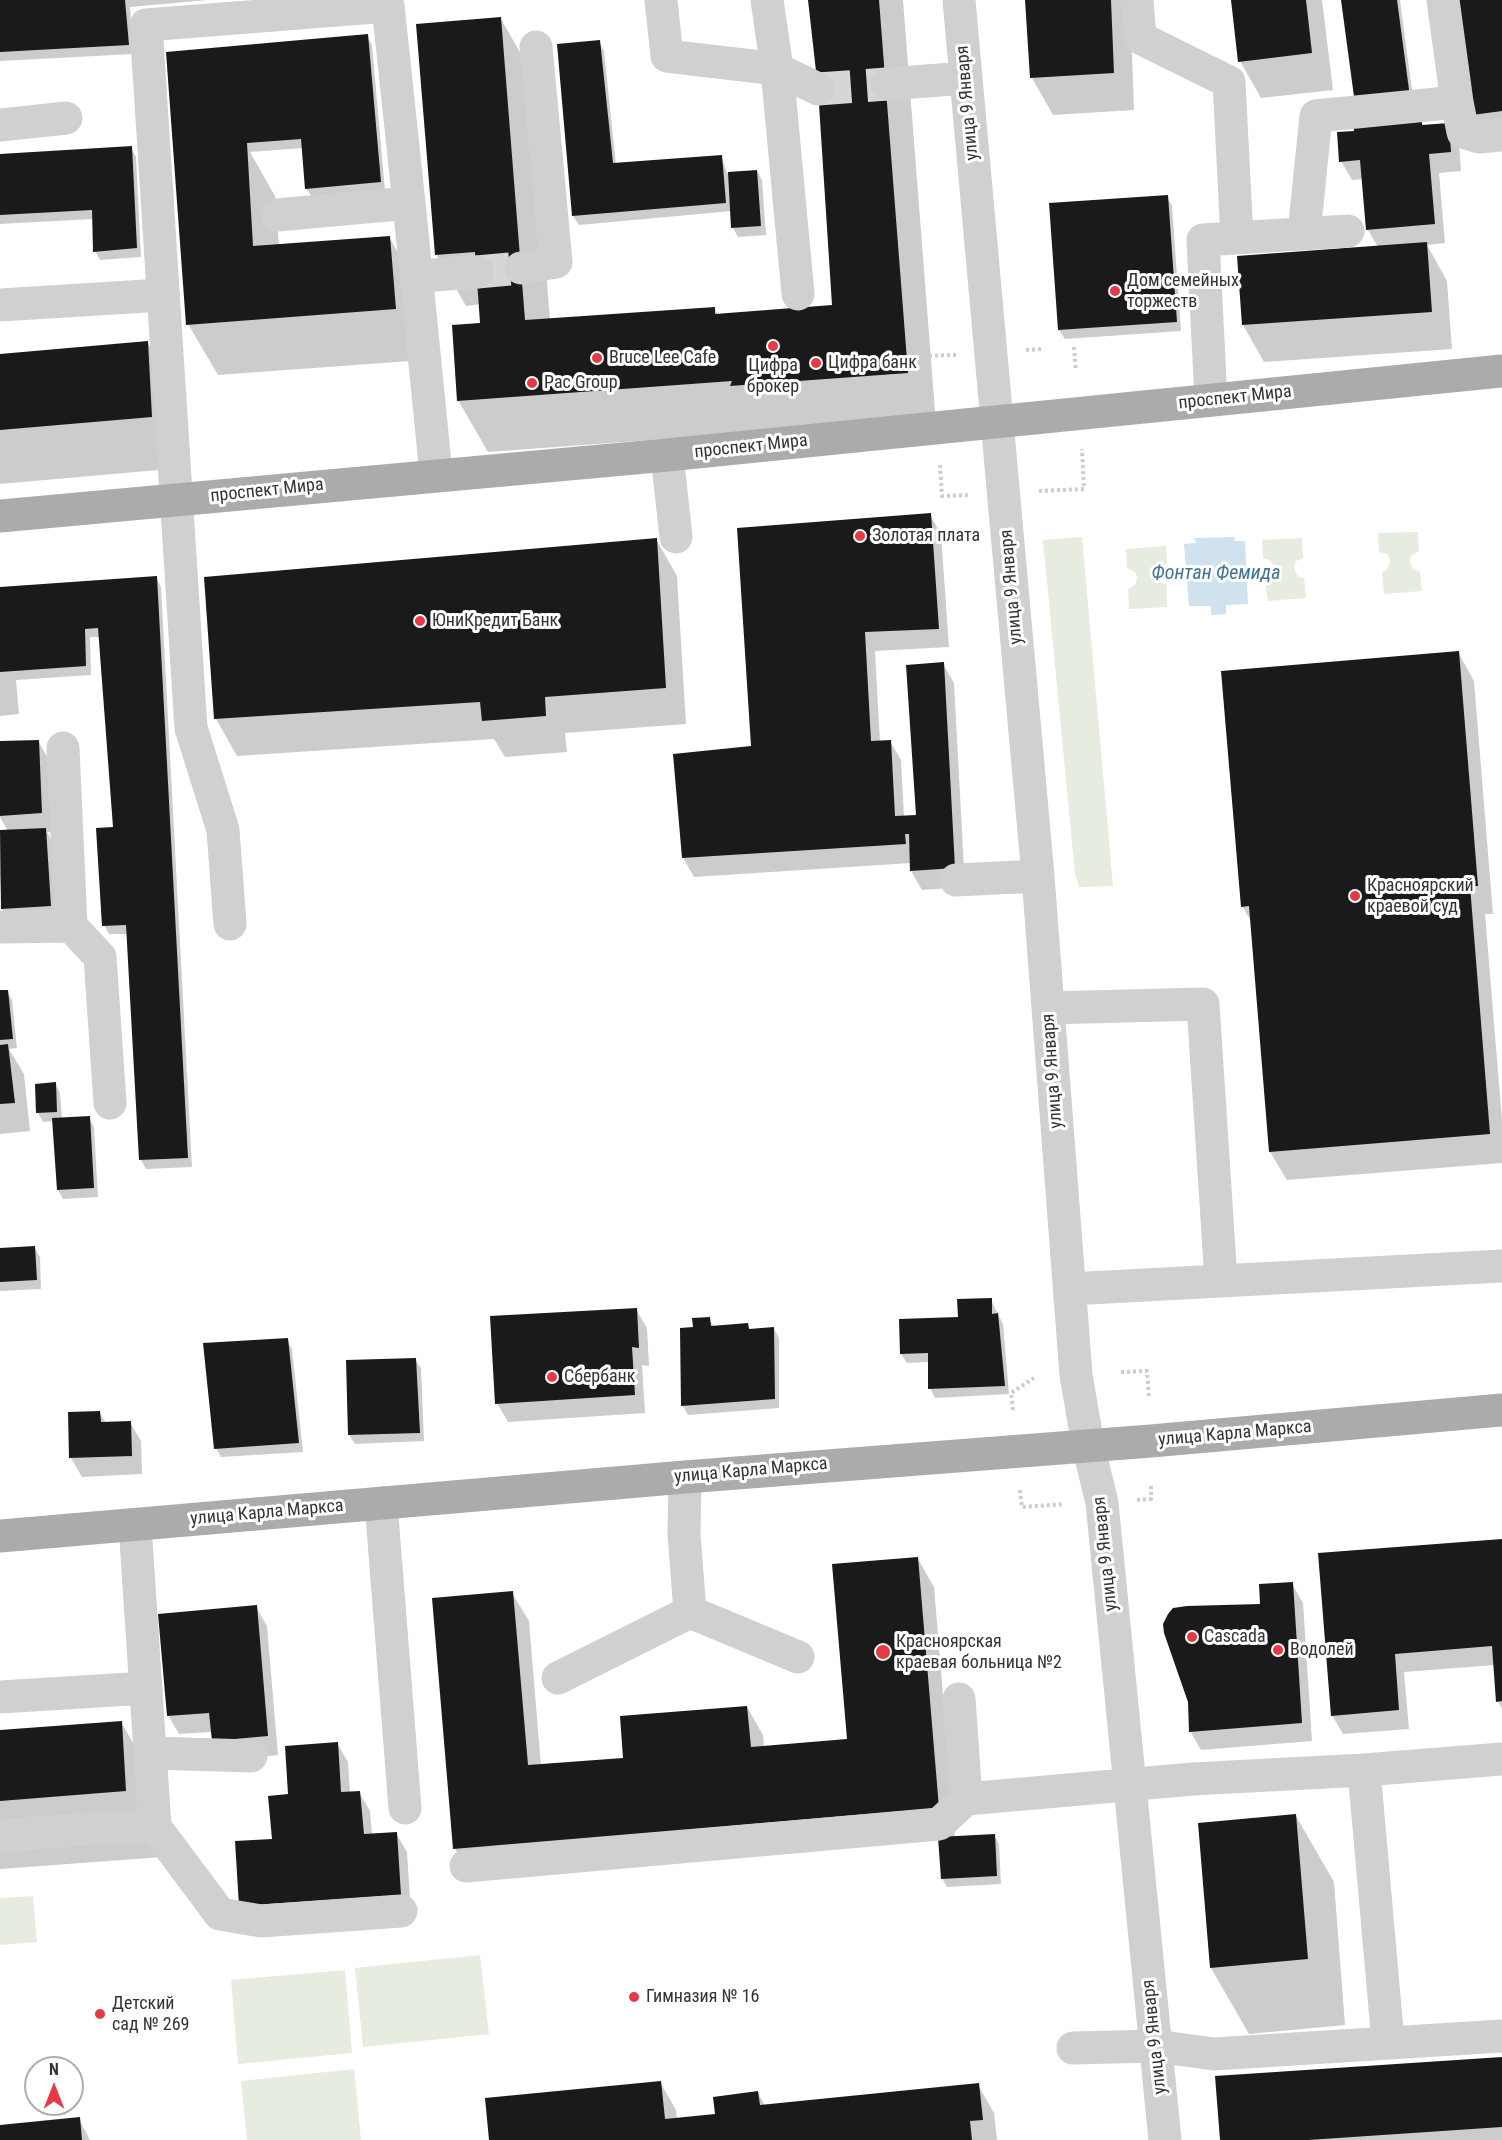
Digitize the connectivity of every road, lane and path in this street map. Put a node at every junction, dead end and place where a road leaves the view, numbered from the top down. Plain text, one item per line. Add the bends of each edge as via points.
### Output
1 (662, 0) edge
2 (767, 0) edge
3 (959, 0) edge
4 (1137, 0) edge
5 (1443, 0) edge
6 (536, 47) dead end
7 (777, 69) junction
8 (966, 78) junction
9 (887, 84) tunnel mouth
10 (818, 88) tunnel mouth
11 (1457, 102) junction
12 (66, 118) dead end
13 (0, 125) edge
14 (1502, 135) edge
15 (409, 203) junction
16 (278, 216) dead end
17 (1348, 231) dead end
18 (1304, 234) junction
19 (1237, 238) junction
20 (521, 268) tunnel mouth
21 (477, 272) tunnel mouth
22 (418, 276) junction
23 (798, 294) dead end
24 (162, 295) junction
25 (0, 305) edge
26 (1074, 348) dead end
27 (1044, 349) dead end
28 (1025, 350) dead end
29 (966, 354) dead end
30 (1076, 371) dead end
31 (1502, 372) edge
32 (922, 384) dead end
33 (1211, 400) junction
34 (997, 420) junction
35 (1082, 445) dead end
36 (668, 455) junction
37 (940, 461) dead end
38 (436, 474) junction
39 (1037, 491) dead end
40 (975, 495) dead end
41 (175, 500) junction
42 (0, 516) edge
43 (676, 537) dead end
44 (63, 748) dead end
45 (1038, 876) junction
46 (956, 880) dead end
47 (230, 924) dead end
48 (71, 926) junction
49 (0, 927) edge
50 (1048, 1008) junction
51 (110, 1103) dead end
52 (1502, 1266) edge
53 (1221, 1280) junction
54 (1070, 1289) junction
55 (1121, 1372) dead end
56 (1034, 1378) dead end
57 (1149, 1397) dead end
58 (1013, 1410) dead end
59 (1502, 1410) edge
60 (1088, 1445) junction
61 (685, 1476) junction
62 (1151, 1484) dead end
63 (1020, 1490) dead end
64 (1136, 1500) dead end
65 (381, 1503) junction
66 (1070, 1503) dead end
67 (135, 1525) junction
68 (0, 1536) edge
69 (690, 1612) junction
70 (798, 1657) dead end
71 (558, 1678) dead end
72 (146, 1688) junction
73 (0, 1697) edge
74 (959, 1699) dead end
75 (152, 1753) junction
76 (251, 1756) dead end
77 (1502, 1759) edge
78 (1364, 1770) junction
79 (1129, 1784) junction
80 (966, 1799) junction
81 (405, 1808) dead end
82 (155, 1827) junction
83 (0, 1836) edge
84 (466, 1866) dead end
85 (401, 1911) dead end
86 (1502, 2036) edge
87 (1389, 2042) junction
88 (1156, 2046) junction
89 (1073, 2048) dead end
90 (1165, 2140) edge

1 - 7 street via 667,56
2 - 7 street
3 - 8 street, улица 9 Января
4 - 19 street via 1140,38 1229,82
5 - 11 street
6 - 20 street via 556,262
7 - 10 street
7 - 23 street
8 - 9 street
8 - 34 street, улица 9 Января
11 - 14 street via 1463,132 1479,137
11 - 18 street via 1316,117
12 - 13 street
15 - 16 street
15 - 22 street
15 - 24 street via 388,6 146,25
17 - 18 street
18 - 19 street
19 - 33 street via 1203,240
21 - 22 street
22 - 38 street
24 - 25 street
24 - 41 street
26 - 30 path
27 - 28 path
29 - 32 path via 921,356
31 - 33 main road, проспект Мира
33 - 34 main road, проспект Мира
34 - 36 main road, проспект Мира
34 - 45 street, улица 9 Января
35 - 39 path via 1084,489
36 - 38 main road, проспект Мира
36 - 43 street
37 - 40 path via 942,496
38 - 41 main road, проспект Мира
41 - 42 main road, проспект Мира
41 - 47 street via 191,728 223,830
44 - 48 street
45 - 46 street
45 - 50 street, улица 9 Января
48 - 49 street
48 - 51 street via 100,957
50 - 53 street via 1203,1004
50 - 54 street, улица 9 Января
52 - 53 street
53 - 54 street
54 - 60 street, улица 9 Января via 1076,1375
55 - 57 path via 1147,1371
56 - 58 path via 1011,1393
59 - 60 main road, улица Карла Маркса
60 - 61 main road, улица Карла Маркса
60 - 79 street, улица 9 Января via 1102,1503
61 - 65 main road, улица Карла Маркса
61 - 69 street via 684,1534
62 - 64 path via 1151,1499
63 - 66 path via 1022,1507
65 - 67 main road, улица Карла Маркса
65 - 81 street
67 - 68 main road, улица Карла Маркса
67 - 72 street
69 - 70 street
69 - 71 street
72 - 73 street
72 - 75 street
74 - 80 street
75 - 76 street
75 - 82 street
77 - 78 street
78 - 79 street
78 - 87 street
79 - 80 street
79 - 88 street, улица 9 Января
80 - 84 street via 939,1824
82 - 83 street
82 - 85 street via 220,1914 261,1921
86 - 87 street
87 - 88 street via 1214,2054
88 - 89 street
88 - 90 street, улица 9 Января

